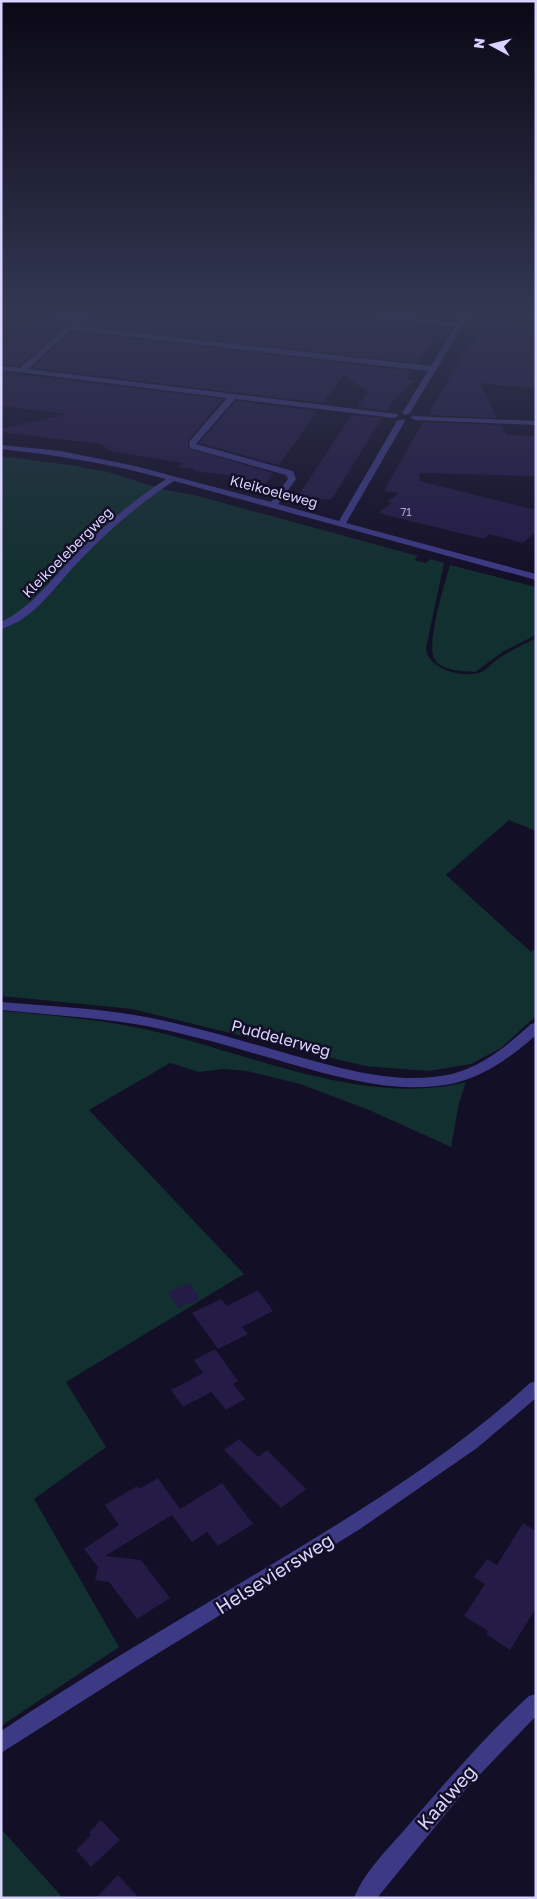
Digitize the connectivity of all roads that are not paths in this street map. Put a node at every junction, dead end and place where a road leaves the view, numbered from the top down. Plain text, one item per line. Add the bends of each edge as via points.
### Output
1 (228, 402) edge
2 (269, 402) edge
3 (413, 402) edge
4 (406, 413) junction
5 (398, 418) junction
6 (415, 418) junction
7 (536, 423) edge
8 (1, 447) edge
9 (174, 478) junction
10 (272, 505) junction
11 (341, 524) junction
12 (534, 574) edge
13 (1, 626) edge
14 (1, 1006) edge
15 (536, 1027) edge
16 (536, 1388) edge
17 (536, 1703) edge
18 (1, 1743) edge
19 (364, 1898) edge

1 - 10 street via 192,444 290,473 292,479
2 - 5 street
3 - 4 street
4 - 5 street
4 - 6 street
5 - 6 street via 410,421
5 - 11 street
6 - 7 street
8 - 9 street, Kleikoeleweg via 69,455
9 - 10 street, Kleikoeleweg
9 - 13 street, Kleikoelebergweg via 159,486 107,529 31,608
10 - 11 street, Kleikoeleweg
11 - 12 street, Kleikoeleweg
14 - 15 street, Puddelerweg via 172,1026 351,1075 392,1083 423,1084 471,1072 503,1056
16 - 18 street, Helseviersweg via 475,1441 427,1475
17 - 19 street, Kaalweg via 447,1794

